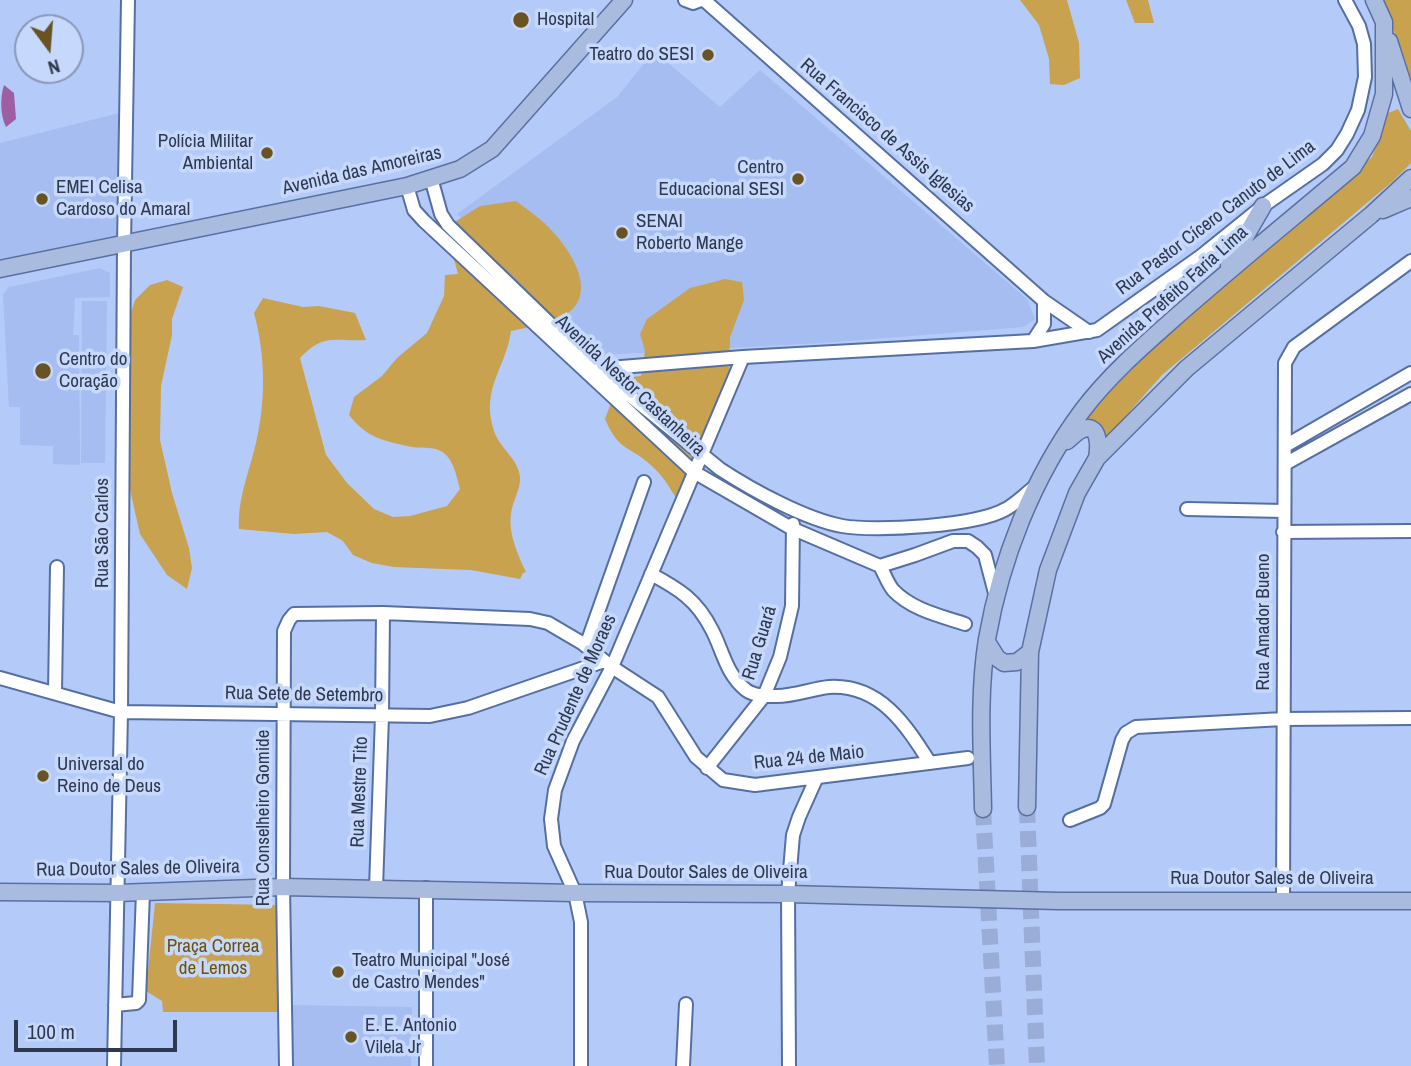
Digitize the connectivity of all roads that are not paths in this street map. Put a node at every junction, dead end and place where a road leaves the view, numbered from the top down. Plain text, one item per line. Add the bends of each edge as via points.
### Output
1 (128, 0) edge
2 (624, 0) edge
3 (685, 0) edge
4 (702, 0) edge
5 (1345, 0) edge
6 (1374, 0) edge
7 (1384, 22) junction
8 (1406, 84) edge
9 (1411, 109) edge
10 (1411, 177) edge
11 (431, 178) junction
12 (407, 186) junction
13 (1411, 198) edge
14 (1263, 206) junction
15 (1371, 215) junction
16 (124, 245) junction
17 (1411, 261) edge
18 (0, 269) edge
19 (1223, 276) junction
20 (1044, 301) junction
21 (1064, 315) junction
22 (1089, 332) junction
23 (1055, 339) junction
24 (1033, 341) junction
25 (743, 357) junction
26 (597, 369) junction
27 (1411, 373) edge
28 (1411, 394) edge
29 (1296, 438) junction
30 (1285, 446) junction
31 (1058, 449) junction
32 (1305, 452) junction
33 (703, 454) junction
34 (1097, 458) junction
35 (1285, 464) junction
36 (694, 472) junction
37 (644, 482) dead end
38 (1036, 485) junction
39 (1187, 509) dead end
40 (797, 510) junction
41 (1284, 511) junction
42 (791, 528) junction
43 (1411, 531) edge
44 (1283, 532) junction
45 (880, 566) junction
46 (57, 567) dead end
47 (651, 574) junction
48 (996, 597) junction
49 (383, 613) junction
50 (294, 614) joint
51 (965, 624) dead end
52 (987, 642) junction
53 (586, 646) junction
54 (1030, 652) junction
55 (608, 664) junction
56 (0, 678) edge
57 (55, 692) junction
58 (764, 696) junction
59 (121, 712) junction
60 (282, 714) junction
61 (382, 716) junction
62 (1411, 718) edge
63 (1283, 719) junction
64 (968, 758) dead end
65 (930, 763) junction
66 (707, 768) junction
67 (816, 779) junction
68 (1027, 807) tunnel mouth
69 (983, 808) tunnel mouth
70 (1070, 820) dead end
71 (283, 887) junction
72 (376, 888) junction
73 (426, 888) junction
74 (0, 892) edge
75 (143, 892) junction
76 (117, 893) junction
77 (575, 893) junction
78 (788, 894) junction
79 (1283, 900) junction
80 (1411, 901) edge
81 (685, 1004) dead end
82 (115, 1005) junction
83 (114, 1066) edge
84 (286, 1066) edge
85 (426, 1066) edge
86 (581, 1066) edge
87 (683, 1066) edge
88 (789, 1066) edge

1 - 16 street, Rua São Carlos
2 - 11 main road, Avenida das Amoreiras via 492,149 460,169
3 - 4 street
4 - 20 street, Rua Francisco de Assis Iglesias
5 - 14 street, Rua Pastor Cícero Canuto de Lima via 1364,44 1365,76 1358,110 1337,150
6 - 7 main road, Avenida Prefeito Faria Lima
7 - 8 main road
7 - 19 main road, Avenida Prefeito Faria Lima via 1384,94 1364,152 1353,167
8 - 9 main road
10 - 15 main road
11 - 12 main road, Avenida das Amoreiras
11 - 26 street, Avenida Nestor Castanheira via 443,220
12 - 16 main road, Avenida das Amoreiras
12 - 36 street, Avenida Nestor Castanheira via 412,207 424,221
13 - 15 main road
14 - 19 main road
14 - 22 street, Rua Pastor Cícero Canuto de Lima via 1110,323
15 - 34 main road via 1187,368
16 - 18 main road, Avenida das Amoreiras
16 - 59 street, Rua São Carlos
17 - 30 street, Rua Amador Bueno via 1294,347 1285,363
19 - 31 main road, Avenida Prefeito Faria Lima via 1114,375 1082,411
20 - 21 street
20 - 24 street via 1044,324
21 - 22 street
21 - 23 street
22 - 23 street, Rua Pastor Cícero Canuto de Lima
23 - 24 street, Rua Pastor Cícero Canuto de Lima
24 - 25 street, Rua Pastor Cícero Canuto de Lima
25 - 26 street, Rua Pastor Cícero Canuto de Lima
25 - 33 street, Rua Prudente de Moraes
26 - 33 street, Avenida Nestor Castanheira
27 - 29 street
28 - 32 street
29 - 30 street
29 - 32 street
30 - 35 street, Rua Amador Bueno
31 - 34 main road via 1082,429 1089,429 1100,443
31 - 38 main road, Avenida Prefeito Faria Lima
32 - 35 street
33 - 36 street, Rua Prudente de Moraes
33 - 40 street, Avenida Nestor Castanheira via 742,484
34 - 54 main road via 1077,492 1048,570
35 - 41 street, Rua Amador Bueno
36 - 42 street, Avenida Nestor Castanheira
36 - 47 street, Rua Prudente de Moraes
37 - 53 street
38 - 40 street, Avenida Nestor Castanheira via 1005,510 949,524 852,527
38 - 48 main road, Avenida Prefeito Faria Lima
39 - 41 street
40 - 42 street, Rua Guará
41 - 44 street, Rua Amador Bueno
42 - 45 street, Avenida Nestor Castanheira
42 - 58 street, Rua Guará via 793,606
43 - 44 street
44 - 63 street, Rua Amador Bueno
45 - 48 street via 953,541 968,541 985,555
45 - 51 street via 892,590 905,599 923,611
46 - 57 street
47 - 55 street, Rua Prudente de Moraes
47 - 58 street via 692,601 713,632 732,676 748,691
48 - 52 main road, Avenida Prefeito Faria Lima
49 - 50 street, Rua 24 de Maio
49 - 53 street, Rua 24 de Maio via 530,619 548,623
49 - 61 street, Rua Mestre Tito
50 - 60 street, Rua Conselheiro Gomide via 284,631
52 - 54 main road via 1004,663 1017,662
52 - 69 main road, Avenida Prefeito Faria Lima via 982,704
53 - 55 street, Rua 24 de Maio
54 - 68 main road
55 - 61 street, Rua Sete de Setembro via 450,713
55 - 66 street, Rua 24 de Maio via 657,697
55 - 77 street, Rua Prudente de Moraes via 555,790 554,846
56 - 57 street, Rua Sete de Setembro
57 - 59 street, Rua Sete de Setembro
58 - 65 street via 829,687 864,692 899,716
58 - 66 street, Rua Guará
59 - 60 street, Rua Sete de Setembro
59 - 76 street, Rua São Carlos
60 - 61 street, Rua Sete de Setembro
60 - 71 street, Rua Conselheiro Gomide
61 - 72 street, Rua Mestre Tito
62 - 63 street
63 - 70 street via 1130,729 1122,740 1104,804
63 - 79 street, Rua Amador Bueno
64 - 65 street, Rua 24 de Maio
65 - 67 street, Rua 24 de Maio
66 - 67 street, Rua 24 de Maio via 723,780 755,785
67 - 78 street via 793,835
71 - 72 main road, Rua Doutor Sales de Oliveira
71 - 75 main road, Rua Doutor Sales de Oliveira
71 - 84 street, Rua Conselheiro Gomide
72 - 73 main road, Rua Doutor Sales de Oliveira
73 - 77 main road, Rua Doutor Sales de Oliveira
73 - 85 street
74 - 76 main road, Rua Doutor Sales de Oliveira
75 - 76 main road, Rua Doutor Sales de Oliveira
75 - 82 street via 139,1000
76 - 82 street, Rua São Carlos
77 - 78 main road, Rua Doutor Sales de Oliveira
77 - 86 street, Rua Prudente de Moraes via 581,930
78 - 79 main road, Rua Doutor Sales de Oliveira via 1059,901
78 - 88 street
79 - 80 main road, Rua Doutor Sales de Oliveira
81 - 87 street
82 - 83 street, Rua São Carlos

